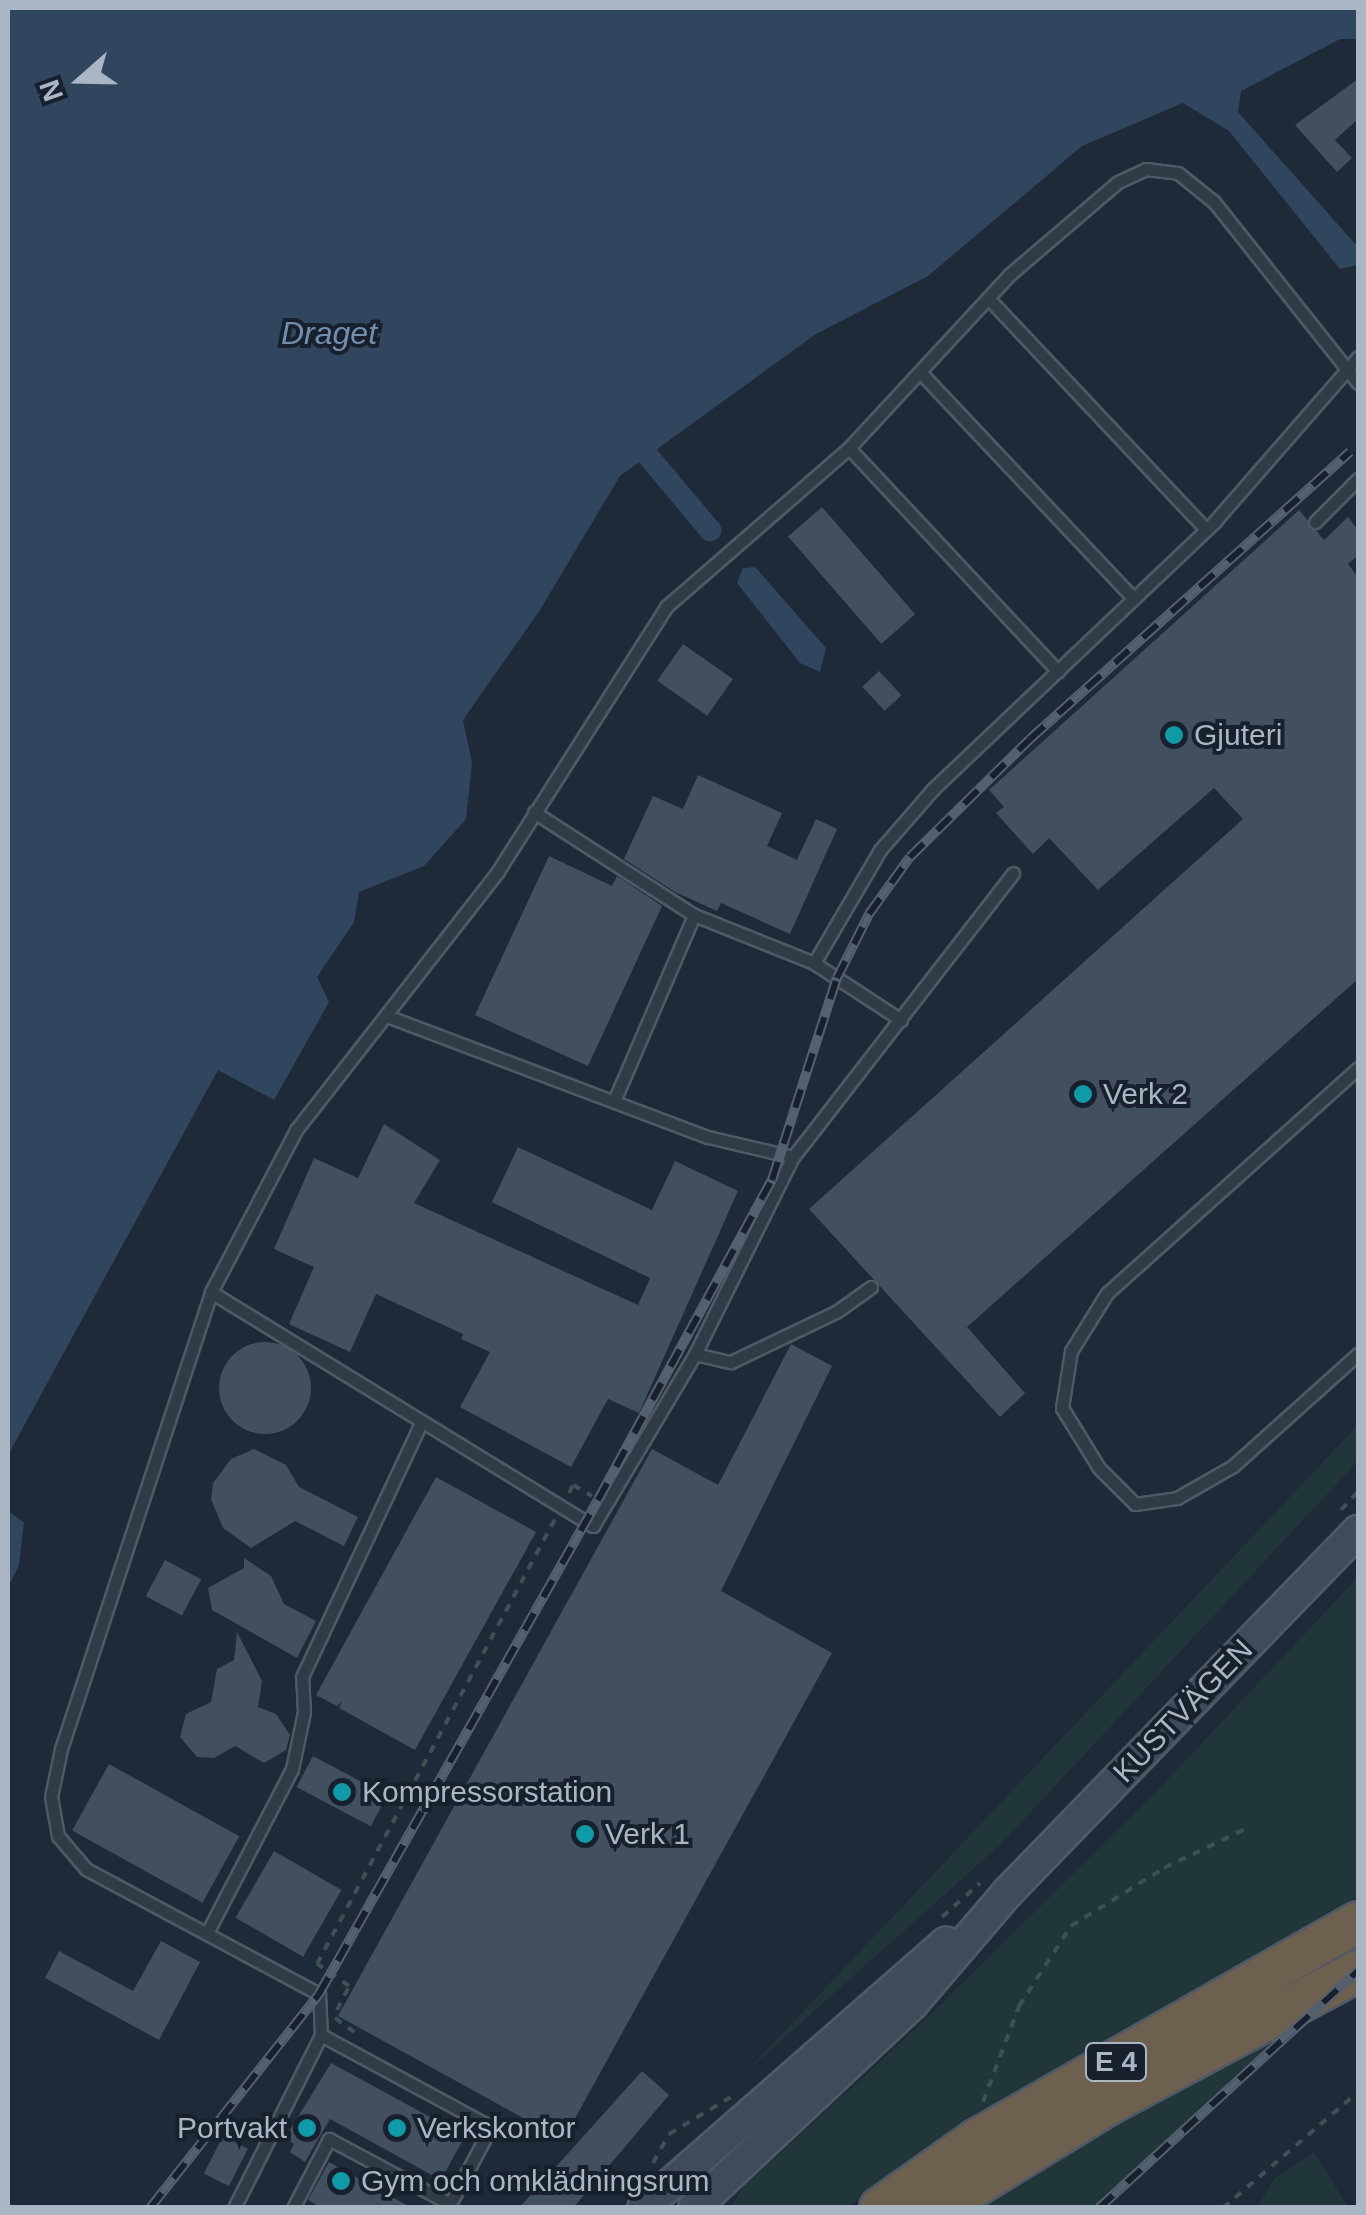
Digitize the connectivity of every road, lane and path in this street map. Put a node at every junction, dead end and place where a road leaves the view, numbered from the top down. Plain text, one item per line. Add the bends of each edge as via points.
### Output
1 (988, 298) junction
2 (1358, 356) edge
3 (920, 372) junction
4 (1349, 372) junction
5 (1358, 383) edge
6 (849, 448) junction
7 (1358, 479) edge
8 (1315, 522) dead end
9 (1206, 529) junction
10 (1133, 598) junction
11 (1058, 671) junction
12 (534, 812) junction
13 (1013, 873) dead end
14 (694, 915) junction
15 (814, 963) junction
16 (387, 1016) junction
17 (901, 1020) junction
18 (1358, 1068) edge
19 (614, 1101) junction
20 (793, 1157) junction
21 (871, 1287) dead end
22 (211, 1292) junction
23 (695, 1354) junction
24 (1358, 1354) edge
25 (420, 1423) junction
26 (1358, 1492) edge
27 (606, 1504) junction
28 (561, 1507) junction
29 (1346, 1524) edge
30 (1247, 1828) dead end
31 (995, 1887) junction
32 (938, 1921) dead end
33 (1358, 1922) edge
34 (207, 1933) junction
35 (1358, 1972) edge
36 (321, 2036) junction
37 (348, 2050) junction
38 (1358, 2092) edge
39 (736, 2095) dead end
40 (980, 2111) dead end
41 (651, 2166) dead end
42 (234, 2208) edge
43 (293, 2208) edge
44 (643, 2208) edge
45 (694, 2208) edge
46 (880, 2208) edge
47 (939, 2208) edge
48 (1223, 2208) edge

1 - 3 lane
1 - 4 lane via 1118,182 1146,169 1178,174 1214,202
1 - 9 lane
2 - 4 lane
3 - 6 lane
3 - 10 lane
4 - 5 lane
4 - 9 lane
6 - 11 lane
6 - 12 lane via 667,606
7 - 8 lane
9 - 10 lane
10 - 11 lane
11 - 15 lane via 933,789 880,850
12 - 14 lane
12 - 16 lane via 498,871
13 - 17 lane
14 - 15 lane
14 - 19 lane
15 - 17 lane
16 - 19 lane
16 - 22 lane via 296,1130
17 - 20 lane
18 - 24 lane via 1106,1293 1071,1351 1062,1408 1098,1468 1135,1504 1177,1498 1233,1466
19 - 20 lane via 708,1137
20 - 23 lane
21 - 23 lane via 836,1312 731,1362
22 - 25 lane
22 - 34 lane via 60,1748 51,1797 58,1836 86,1869
23 - 27 lane
25 - 28 lane
25 - 34 lane via 302,1677 304,1712 292,1769
26 - 29 path
27 - 28 path via 573,1486
27 - 28 lane via 593,1526
28 - 37 path via 316,1964 349,1986 334,2017 358,2031
29 - 31 main road, KUSTVÄGEN
30 - 40 path via 1164,1868 1071,1926 1019,2006
31 - 32 path
31 - 44 main road, KUSTVÄGEN
31 - 45 main road, KUSTVÄGEN via 912,2004
33 - 46 highway, E 4 via 976,2140
34 - 36 lane via 320,1994
35 - 47 highway, E 4 via 1109,2104
36 - 37 lane
36 - 42 lane
37 - 43 lane via 491,2127 450,2204 329,2138
38 - 48 path
39 - 41 path via 670,2134

